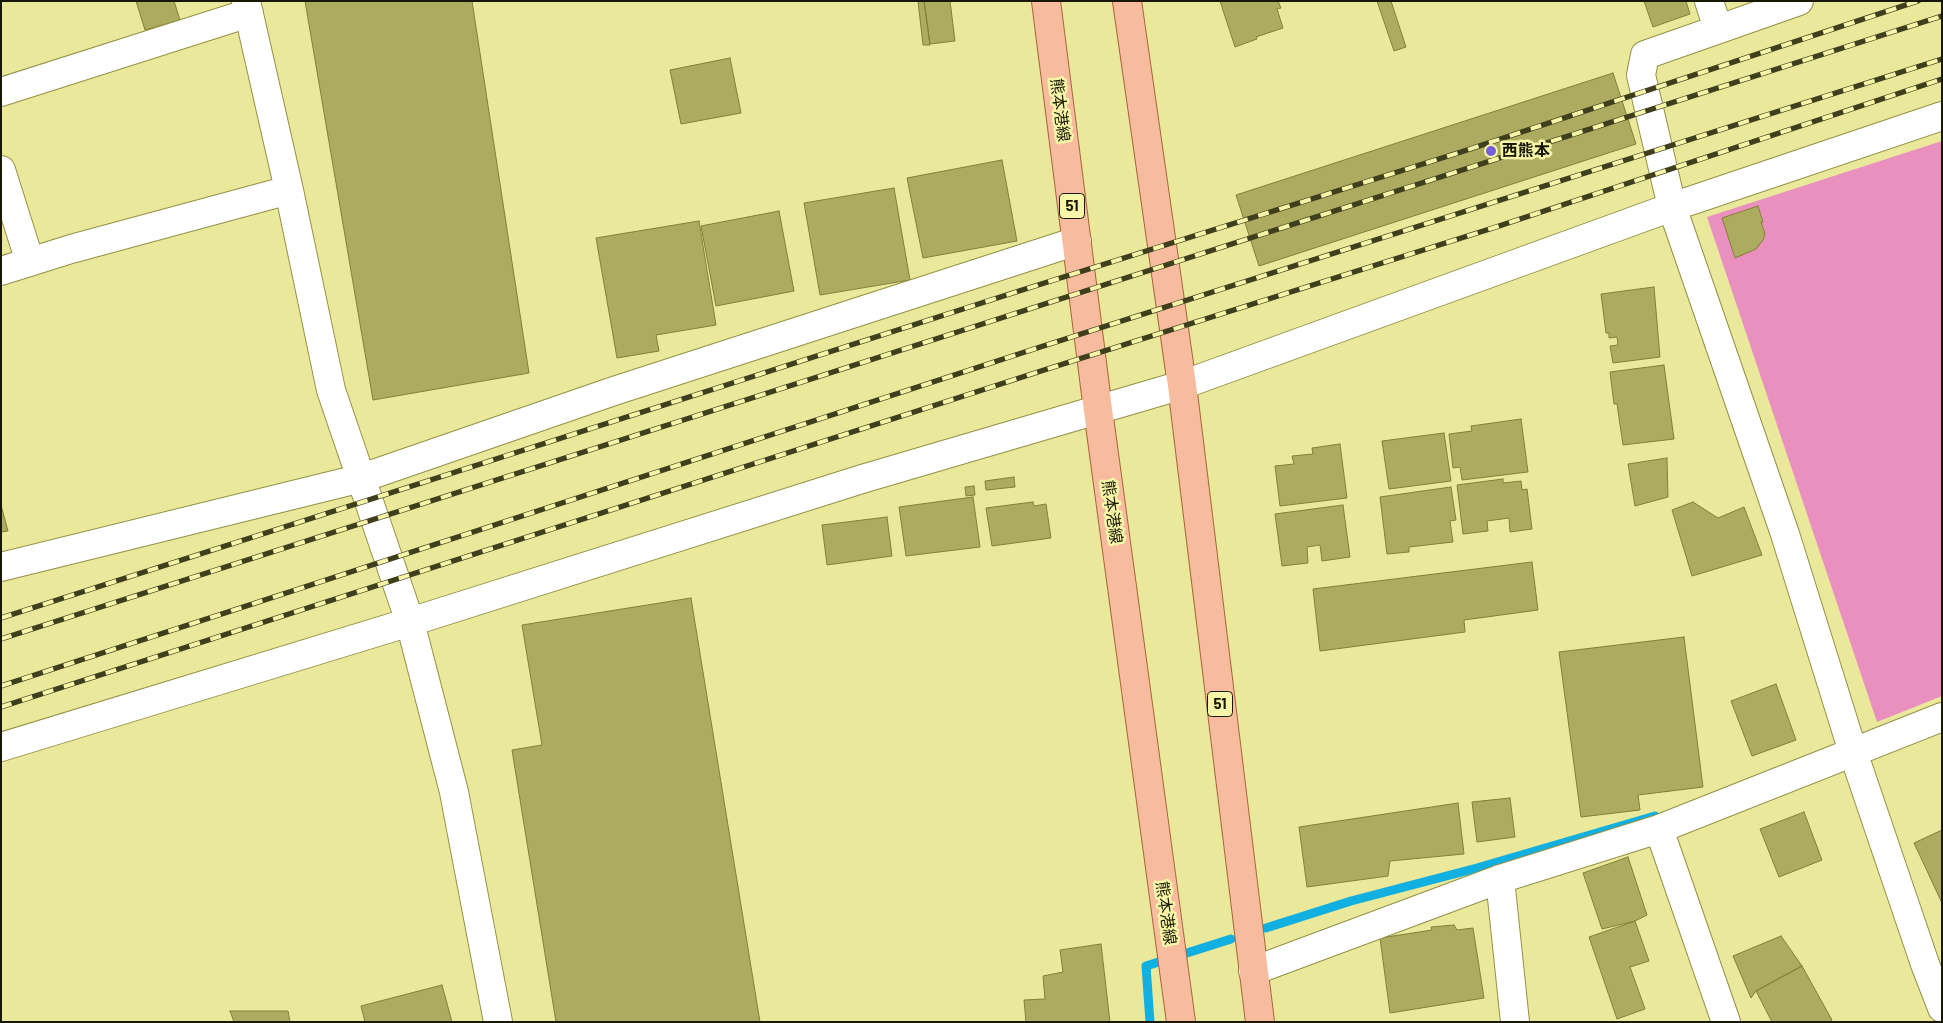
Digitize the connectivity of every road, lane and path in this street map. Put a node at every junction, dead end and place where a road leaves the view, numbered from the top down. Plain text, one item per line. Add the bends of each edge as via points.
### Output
1 (1046, 1) edge
2 (1127, 1) edge
3 (1709, 1) edge
4 (1799, 1) edge
5 (247, 7) edge
6 (1718, 29) junction
7 (1, 92) edge
8 (1942, 116) edge
9 (1, 170) edge
10 (289, 190) junction
11 (1672, 207) junction
12 (1077, 242) junction
13 (30, 262) junction
14 (1, 271) edge
15 (1182, 385) junction
16 (1098, 410) junction
17 (362, 478) junction
18 (1, 567) edge
19 (410, 622) junction
20 (1942, 717) edge
21 (1, 747) edge
22 (1853, 752) junction
23 (1659, 829) junction
24 (1500, 880) junction
25 (1253, 971) junction
26 (1942, 1008) edge
27 (498, 1022) edge
28 (1181, 1022) edge
29 (1260, 1022) edge
30 (1515, 1022) edge
31 (1726, 1022) edge

1 - 12 main road, 熊本港線 / 51
2 - 15 main road, 51
3 - 6 street
4 - 6 street
5 - 7 street
5 - 10 street
6 - 11 street via 1645,55 1641,76
8 - 11 street
9 - 13 street
10 - 13 street
10 - 17 street via 331,390
11 - 15 street
11 - 22 street via 1781,524
12 - 16 main road, 熊本港線 / 51
12 - 17 street via 623,388
13 - 14 street
15 - 16 street
15 - 25 main road, 51
16 - 19 street via 862,478
16 - 28 main road, 熊本港線 / 51
17 - 18 street
17 - 19 street
19 - 21 street
19 - 27 street via 454,792
20 - 22 street
22 - 23 street
22 - 26 street
23 - 24 street
23 - 31 street
24 - 25 street
24 - 30 street
25 - 29 main road, 51

